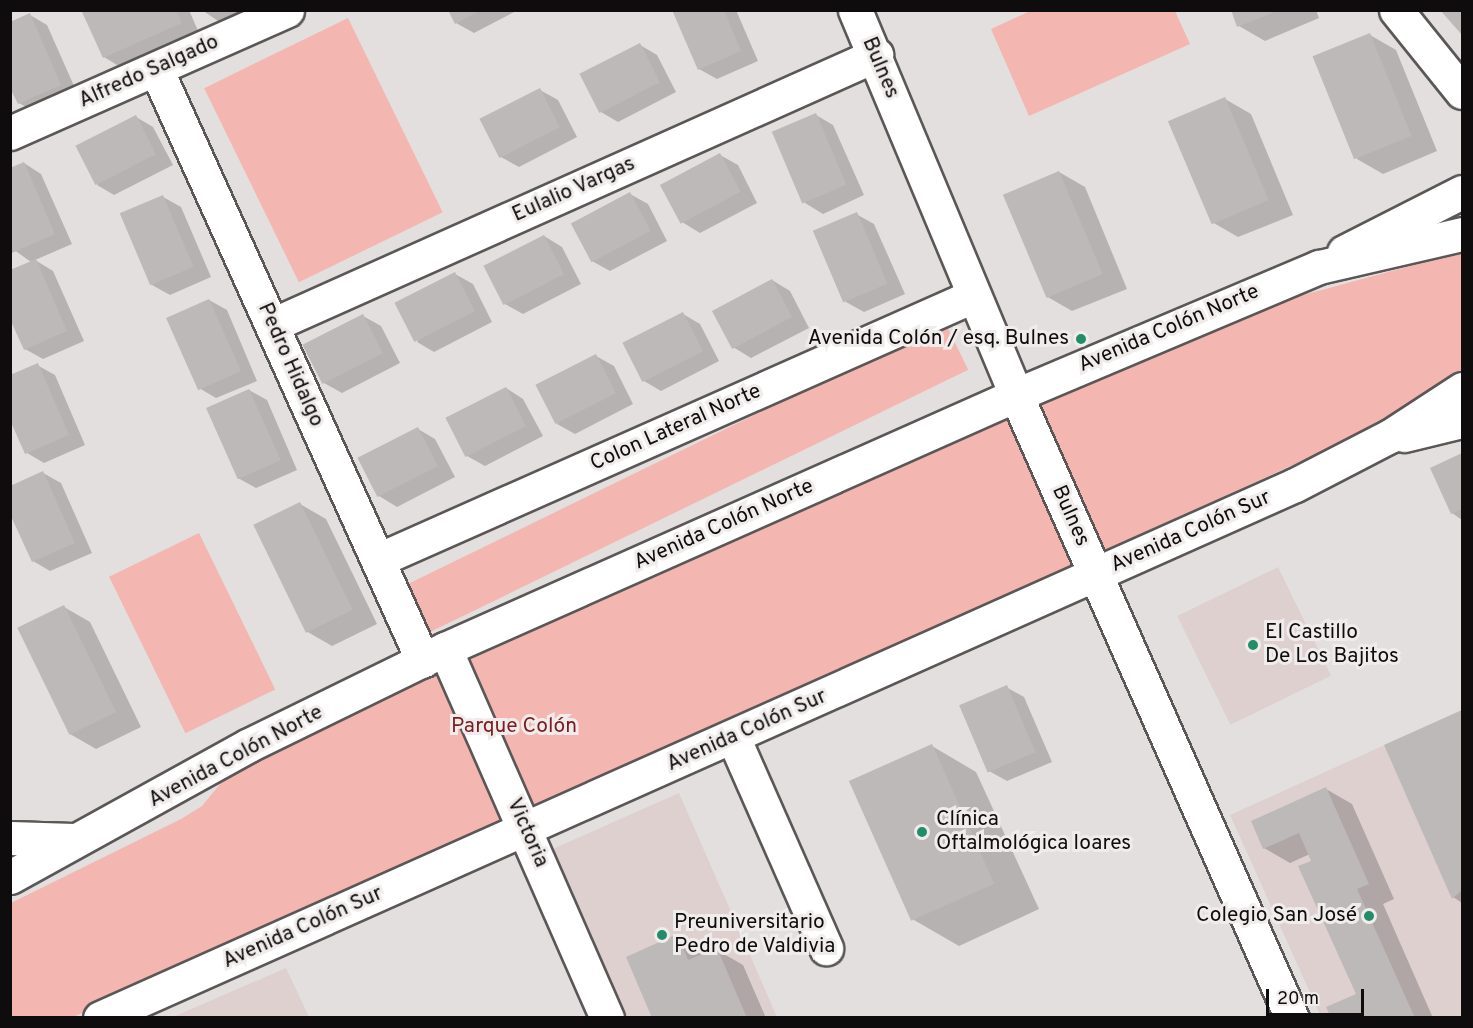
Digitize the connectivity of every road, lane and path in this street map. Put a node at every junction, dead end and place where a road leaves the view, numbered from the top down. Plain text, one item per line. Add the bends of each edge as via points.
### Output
1 (287, 10) edge
2 (855, 10) edge
3 (1396, 10) edge
4 (876, 55) junction
5 (156, 69) junction
6 (1462, 92) edge
7 (10, 133) edge
8 (1462, 192) edge
9 (1462, 234) edge
10 (1319, 267) junction
11 (973, 296) junction
12 (272, 325) junction
13 (1462, 389) edge
14 (1016, 395) junction
15 (1462, 421) edge
16 (1390, 436) junction
17 (378, 560) junction
18 (1096, 574) junction
19 (434, 655) junction
20 (733, 737) junction
21 (526, 830) junction
22 (10, 838) edge
23 (82, 840) junction
24 (10, 877) edge
25 (826, 948) dead end
26 (100, 1017) edge
27 (607, 1017) edge
28 (1292, 1017) edge

1 - 5 street, Alfredo Salgado
2 - 4 street, Bulnes
3 - 6 street
4 - 11 street, Bulnes
4 - 12 street, Eulalio Vargas
5 - 7 street, Alfredo Salgado
5 - 12 street, Pedro Hidalgo
8 - 10 street via 1383,228
9 - 10 street, Avenida Colón Norte
10 - 14 street, Avenida Colón Norte
11 - 14 street, Bulnes
11 - 17 street, Colon Lateral Norte
12 - 17 street, Pedro Hidalgo
13 - 16 street, Avenida Colón Sur
14 - 18 street, Bulnes
14 - 19 street, Avenida Colón Norte
15 - 16 street, Avenida Colón Sur via 1424,435
16 - 18 street, Avenida Colón Sur via 1295,485
17 - 19 street, Pedro Hidalgo
18 - 20 street, Avenida Colón Sur
18 - 28 street, Bulnes
19 - 21 street, Victoria
19 - 23 street, Avenida Colón Norte via 249,745
20 - 21 street, Avenida Colón Sur
20 - 25 street
21 - 26 street, Avenida Colón Sur
21 - 27 street, Victoria
22 - 23 street
23 - 24 street, Avenida Colón Norte

